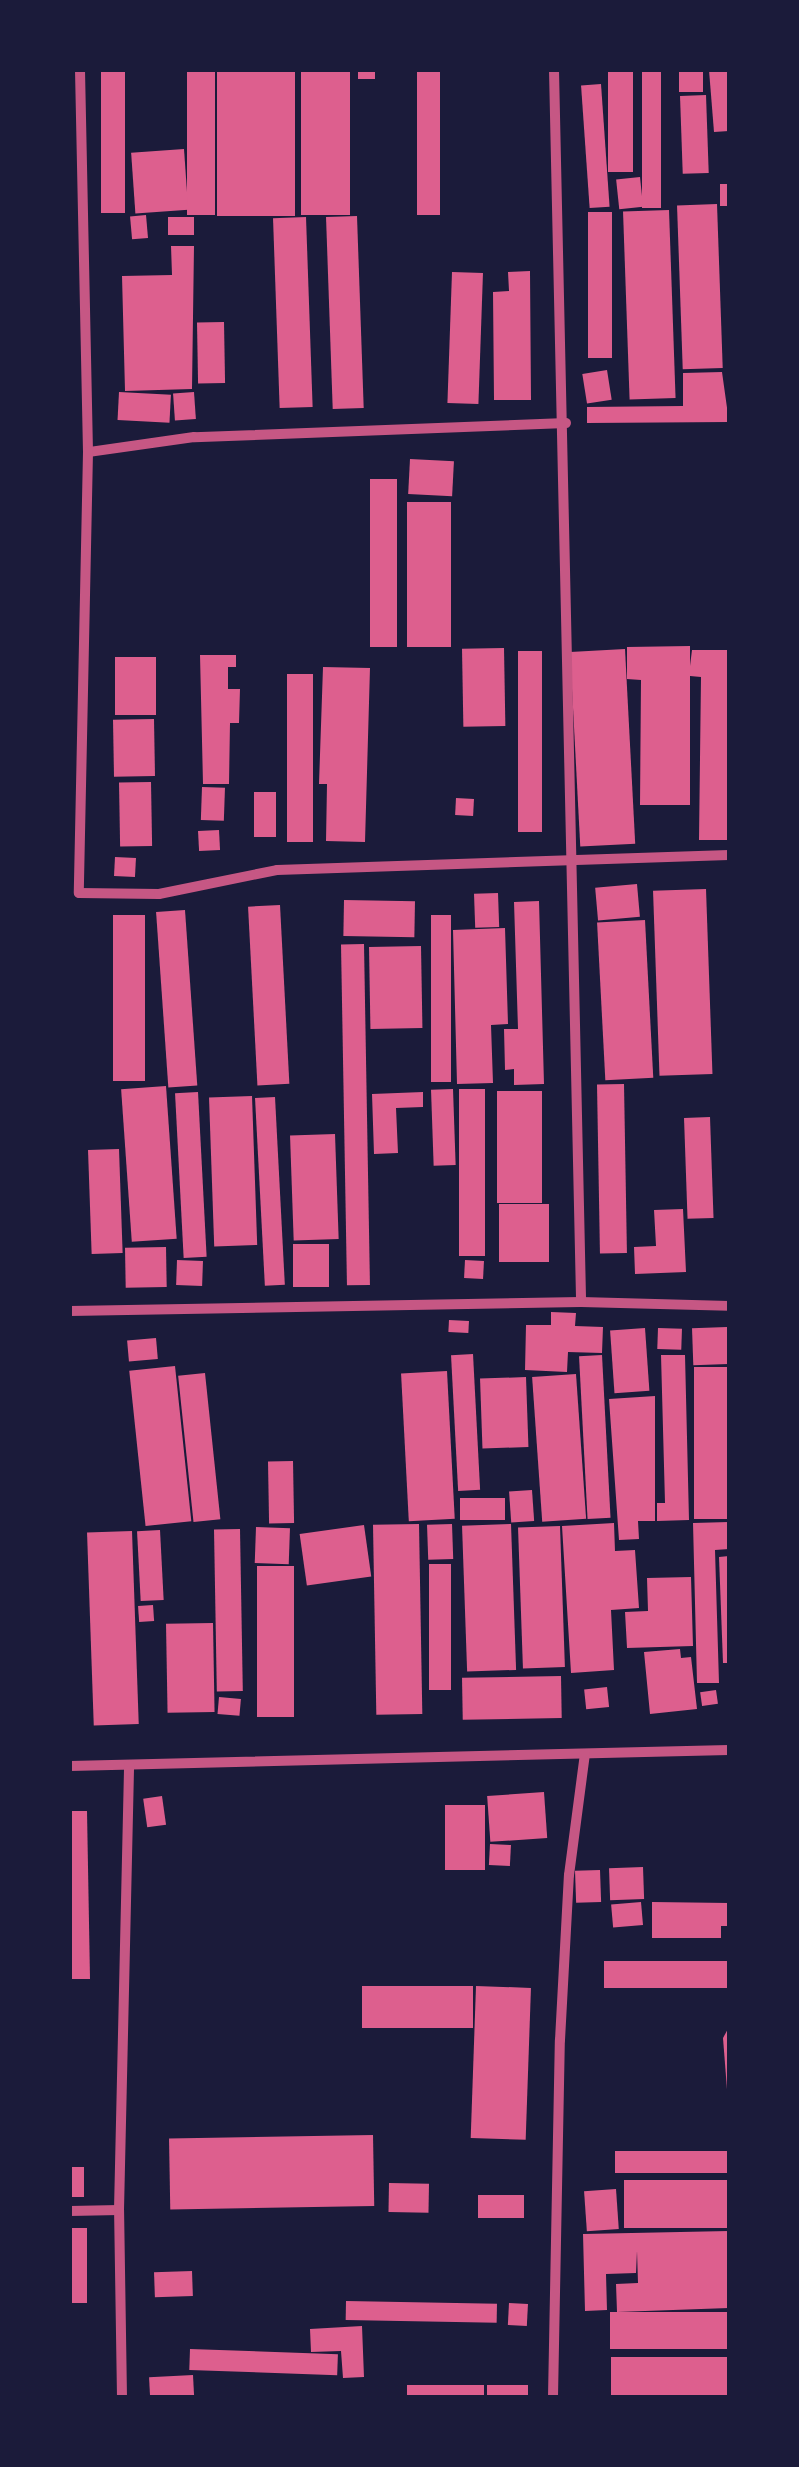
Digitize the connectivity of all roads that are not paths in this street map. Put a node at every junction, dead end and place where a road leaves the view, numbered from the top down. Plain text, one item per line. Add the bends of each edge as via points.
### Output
1 (80, 70) edge
2 (554, 70) edge
3 (566, 423) junction
4 (88, 452) junction
5 (729, 854) edge
6 (568, 856) junction
7 (74, 893) edge
8 (581, 1302) junction
9 (729, 1306) edge
10 (70, 1311) edge
11 (729, 1750) edge
12 (585, 1754) junction
13 (129, 1765) junction
14 (70, 1766) edge
15 (119, 2210) junction
16 (70, 2211) edge
17 (122, 2397) edge
18 (553, 2397) edge

1 - 4 street
2 - 3 street
3 - 4 street via 194,437
3 - 6 street
4 - 7 street
5 - 6 street
6 - 7 street via 278,870 158,894
6 - 8 street
8 - 9 street
8 - 10 street
11 - 12 street
12 - 13 street
12 - 18 street via 569,1876 560,2040
13 - 14 street
13 - 15 street
15 - 16 street
15 - 17 street

